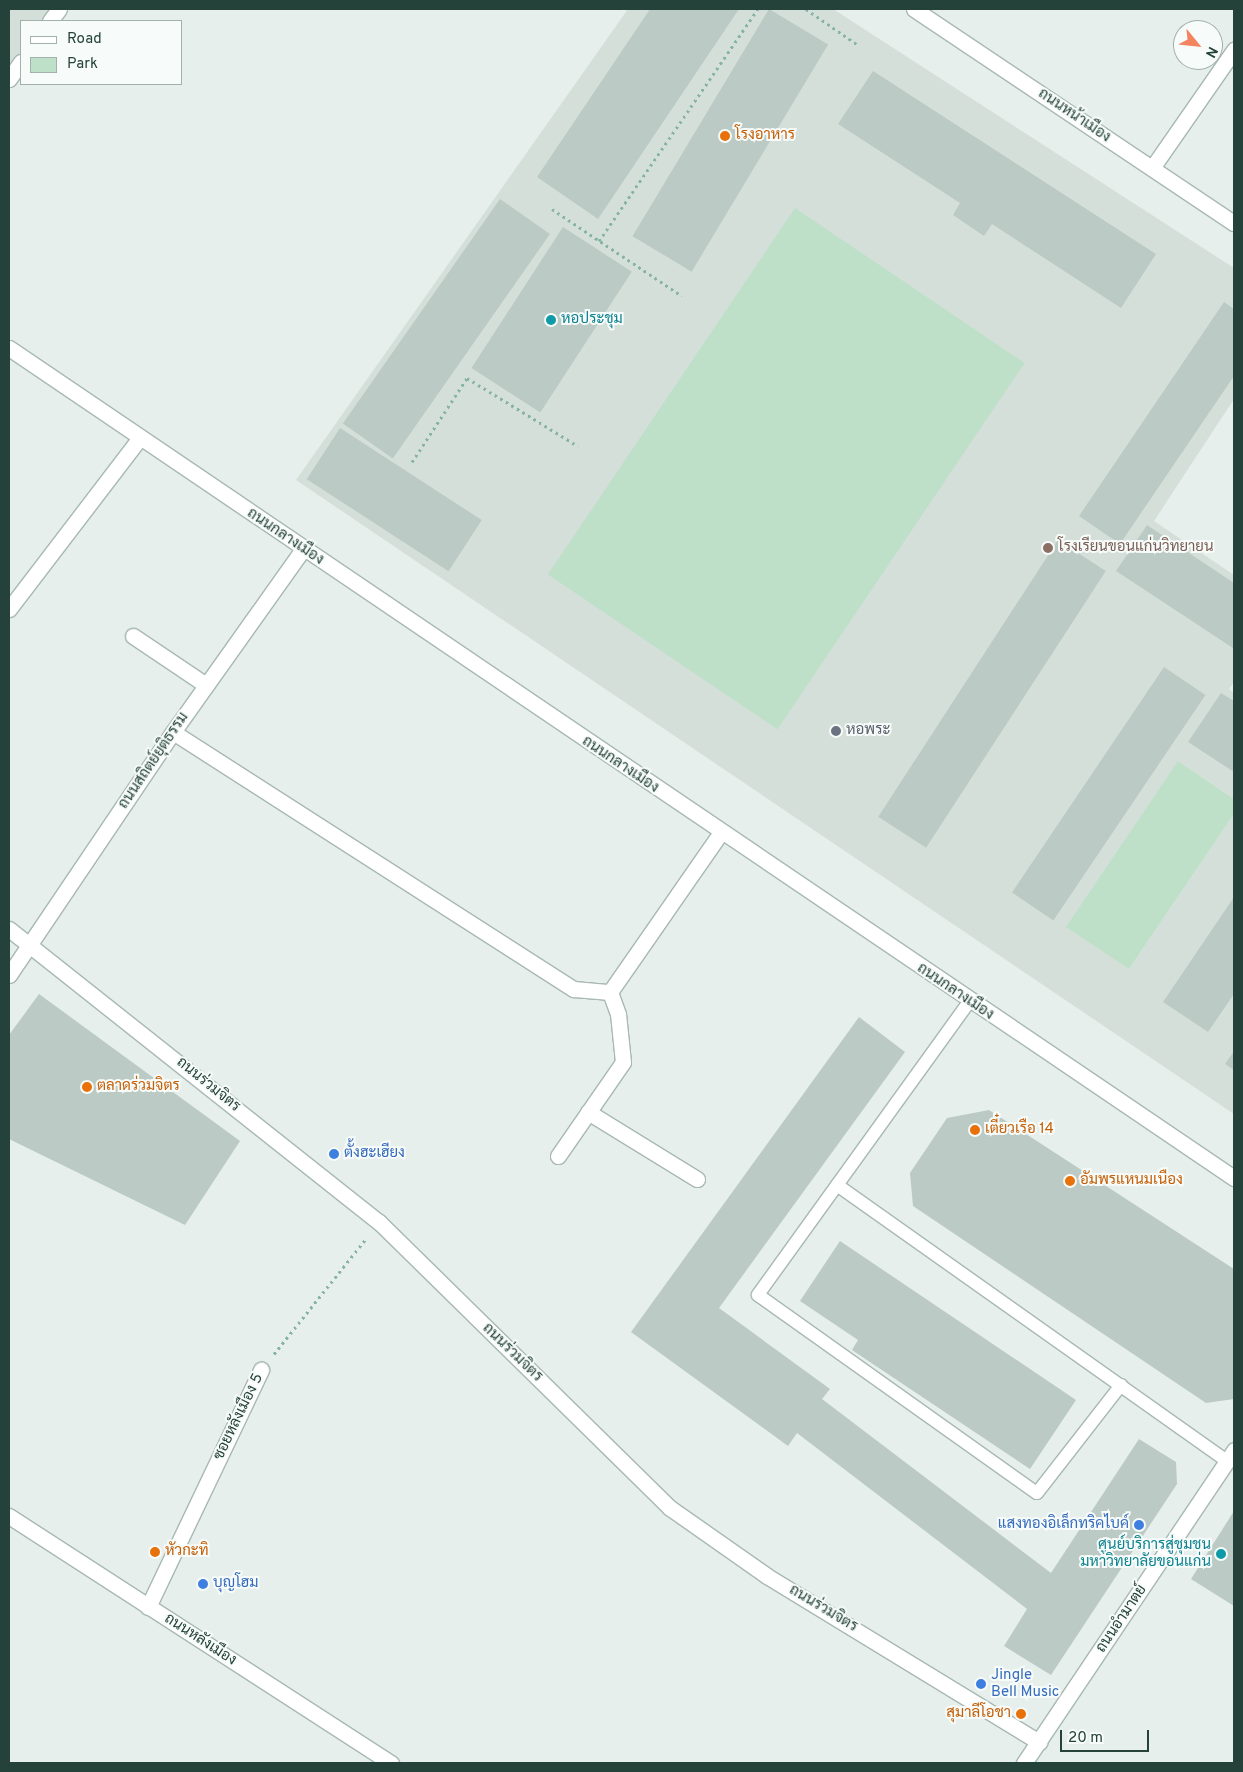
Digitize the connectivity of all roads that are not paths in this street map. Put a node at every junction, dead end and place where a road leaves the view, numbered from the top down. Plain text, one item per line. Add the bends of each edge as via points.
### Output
1 (59, 9) edge
2 (914, 9) edge
3 (51, 20) edge
4 (1234, 50) edge
5 (20, 63) edge
6 (9, 79) edge
7 (1152, 168) junction
8 (1234, 223) edge
9 (9, 348) edge
10 (139, 439) junction
11 (303, 549) junction
12 (9, 609) edge
13 (133, 636) dead end
14 (206, 685) junction
15 (173, 732) junction
16 (720, 834) junction
17 (9, 929) edge
18 (31, 943) junction
19 (9, 975) edge
20 (610, 992) junction
21 (969, 1002) junction
22 (588, 1112) junction
23 (558, 1156) dead end
24 (1234, 1178) edge
25 (697, 1179) dead end
26 (838, 1184) junction
27 (261, 1370) road end
28 (1121, 1385) junction
29 (1230, 1455) edge
30 (9, 1516) edge
31 (148, 1607) junction
32 (1039, 1742) junction
33 (391, 1763) edge
34 (1024, 1763) edge

1 - 3 street
2 - 7 street, ถนนหน้าเมือง
4 - 7 street
5 - 6 street
7 - 8 street, ถนนหน้าเมือง
9 - 10 street, ถนนกลางเมือง
10 - 11 street, ถนนกลางเมือง
10 - 12 street
11 - 14 street, ถนนสถิตย์ยุติธรรม
11 - 16 street, ถนนกลางเมือง
13 - 14 street
14 - 15 street, ถนนสถิตย์ยุติธรรม
15 - 18 street, ถนนสถิตย์ยุติธรรม
15 - 20 street via 574,990
16 - 20 street
16 - 21 street, ถนนกลางเมือง
17 - 18 street, ถนนร่วมจิตร
18 - 19 street, ถนนสถิตย์ยุติธรรม
18 - 32 street, ถนนร่วมจิตร via 379,1222 670,1508 767,1576
20 - 22 street via 618,1014 623,1062
21 - 24 street, ถนนกลางเมือง
21 - 26 lane
22 - 23 street
22 - 25 street
26 - 28 lane
26 - 28 lane via 758,1295 1037,1492
27 - 31 street, ซอยหลังเมือง 5
28 - 29 lane
29 - 32 street, ถนนอำมาตย์
30 - 31 street, ถนนหลังเมือง
31 - 33 street, ถนนหลังเมือง
32 - 34 street, ถนนอำมาตย์

